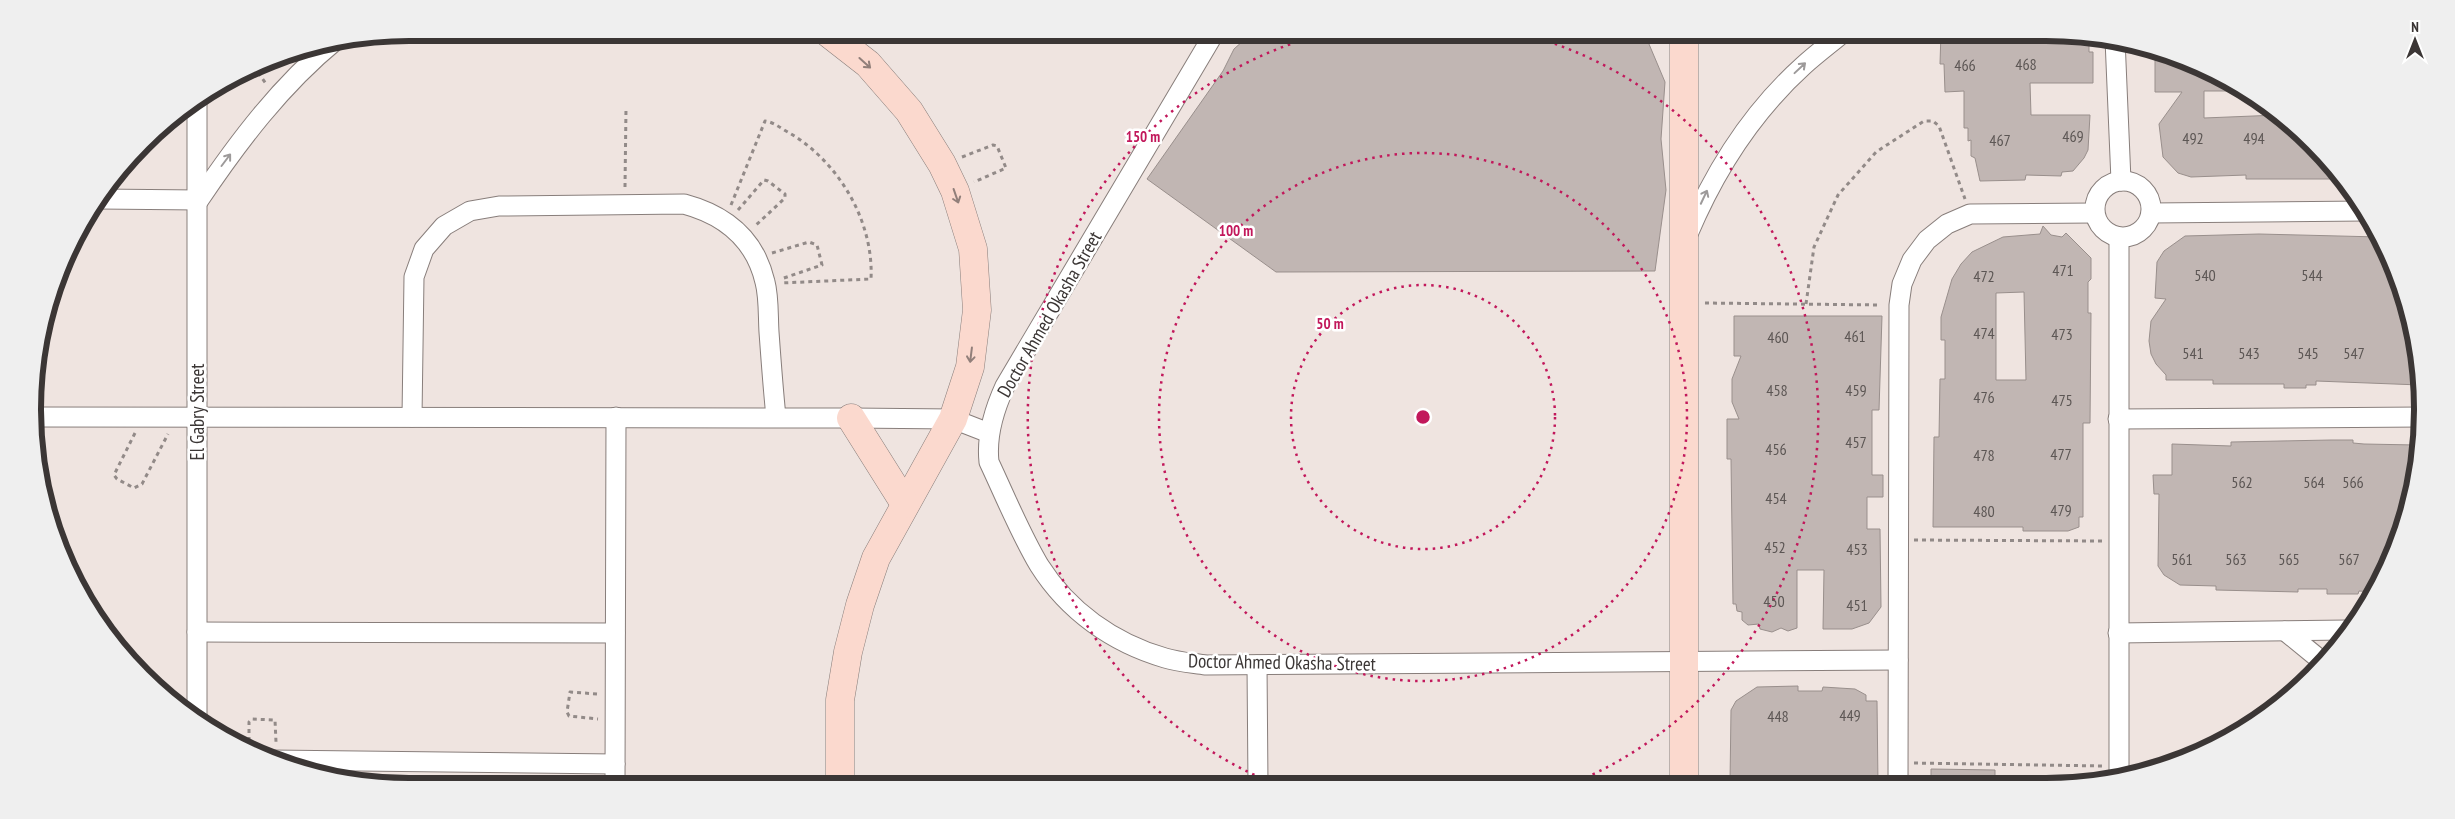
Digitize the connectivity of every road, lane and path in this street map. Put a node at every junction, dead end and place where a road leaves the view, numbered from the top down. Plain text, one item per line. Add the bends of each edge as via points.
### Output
1 (839, 41) edge
2 (1211, 41) edge
3 (1684, 41) edge
4 (1833, 41) edge
5 (2115, 48) edge
6 (324, 51) edge
7 (259, 74) edge
8 (278, 96) junction
9 (626, 108) dead end
10 (197, 109) edge
11 (942, 164) junction
12 (2122, 181) junction
13 (955, 191) junction
14 (107, 199) edge
15 (199, 200) junction
16 (624, 206) junction
17 (2356, 211) edge
18 (2151, 212) junction
19 (2094, 213) junction
20 (1970, 214) junction
21 (726, 221) junction
22 (744, 237) junction
23 (2119, 238) junction
24 (1684, 242) junction
25 (757, 258) junction
26 (766, 283) junction
27 (1684, 303) junction
28 (1806, 304) junction
29 (1899, 305) junction
30 (41, 417) edge
31 (143, 417) junction
32 (177, 417) junction
33 (196, 417) junction
34 (412, 417) junction
35 (616, 417) junction
36 (776, 417) junction
37 (851, 418) junction
38 (2414, 418) edge
39 (2118, 419) junction
40 (953, 420) junction
41 (989, 433) junction
42 (905, 504) junction
43 (1899, 540) junction
44 (2118, 541) junction
45 (2341, 630) edge
46 (2285, 631) junction
47 (197, 632) junction
48 (2118, 633) junction
49 (615, 634) junction
50 (2317, 657) edge
51 (1898, 660) junction
52 (1684, 661) junction
53 (1257, 665) junction
54 (615, 696) junction
55 (198, 711) edge
56 (615, 722) junction
57 (249, 741) edge
58 (274, 752) edge
59 (299, 760) edge
60 (1898, 762) junction
61 (615, 764) junction
62 (2117, 771) edge
63 (2119, 771) edge
64 (615, 778) edge
65 (840, 778) edge
66 (1258, 778) edge
67 (1684, 778) edge
68 (1898, 778) edge

1 -> 11 street via 868,64 903,104
2 - 41 street, Doctor Ahmed Okasha Street via 1005,386
3 - 24 street
24 -> 4 street via 1732,146 1765,104 1803,65
5 - 12 street
6 - 8 street
7 - 8 path
15 -> 8 street via 239,143
9 - 16 path
10 - 15 street, El Gabry Street
11 - 13 street
11 - 13 path via 997,146 1006,168
12 - 18 street via 2144,190
12 - 19 street via 2104,188 2098,195
13 -> 40 street via 973,249 976,310 970,366
14 - 15 street
15 - 33 street, El Gabry Street
16 - 21 street via 684,204
16 - 34 street via 499,206 470,211 444,226 424,249 414,277
17 - 18 street
18 - 23 street via 2150,220 2140,232
19 - 20 street
19 - 23 street via 2103,230
20 - 28 path via 1939,126 1933,121 1924,121 1876,152 1838,195 1814,247
20 - 29 street via 1947,224 1927,240 1912,260 1902,284
21 - 22 street
21 - 22 path via 764,180 785,194 785,198
21 - 26 path via 765,121 798,137 822,158 843,184 858,212 868,244 871,279
22 - 25 street
23 - 39 street
24 - 27 street
25 - 26 street
25 - 26 path via 809,242 817,245 822,265
26 - 36 street
27 - 28 path
27 - 52 street
28 - 29 path
29 - 43 street
30 - 31 street
31 - 32 street
31 - 32 path via 114,474 134,488 142,484
32 - 33 street
33 - 34 street
33 - 47 street, El Gabry Street
34 - 35 street
35 - 36 street
35 - 49 street
36 - 37 street
37 - 40 street
37 - 42 street
38 - 39 street
39 - 44 street
40 - 41 street
40 - 42 street
41 - 53 street, Doctor Ahmed Okasha Street via 989,462 1040,565 1064,597 1094,624 1128,645 1166,659 1206,665
42 - 65 street via 876,558 848,652 840,700
43 - 44 path
43 - 51 street
44 - 48 street
45 - 46 street
46 - 48 street
46 - 50 street
47 - 49 street
47 - 55 street, El Gabry Street
48 - 63 street
49 - 54 street
51 - 52 street, Doctor Ahmed Okasha Street
51 - 60 street
52 - 53 street, Doctor Ahmed Okasha Street
52 - 67 street
53 - 66 street
54 - 56 street
54 - 56 path via 570,692 567,712 569,716
56 - 61 street
57 - 58 path via 250,720 272,719 275,723
59 - 61 street
60 - 62 path
60 - 68 street
61 - 64 street

